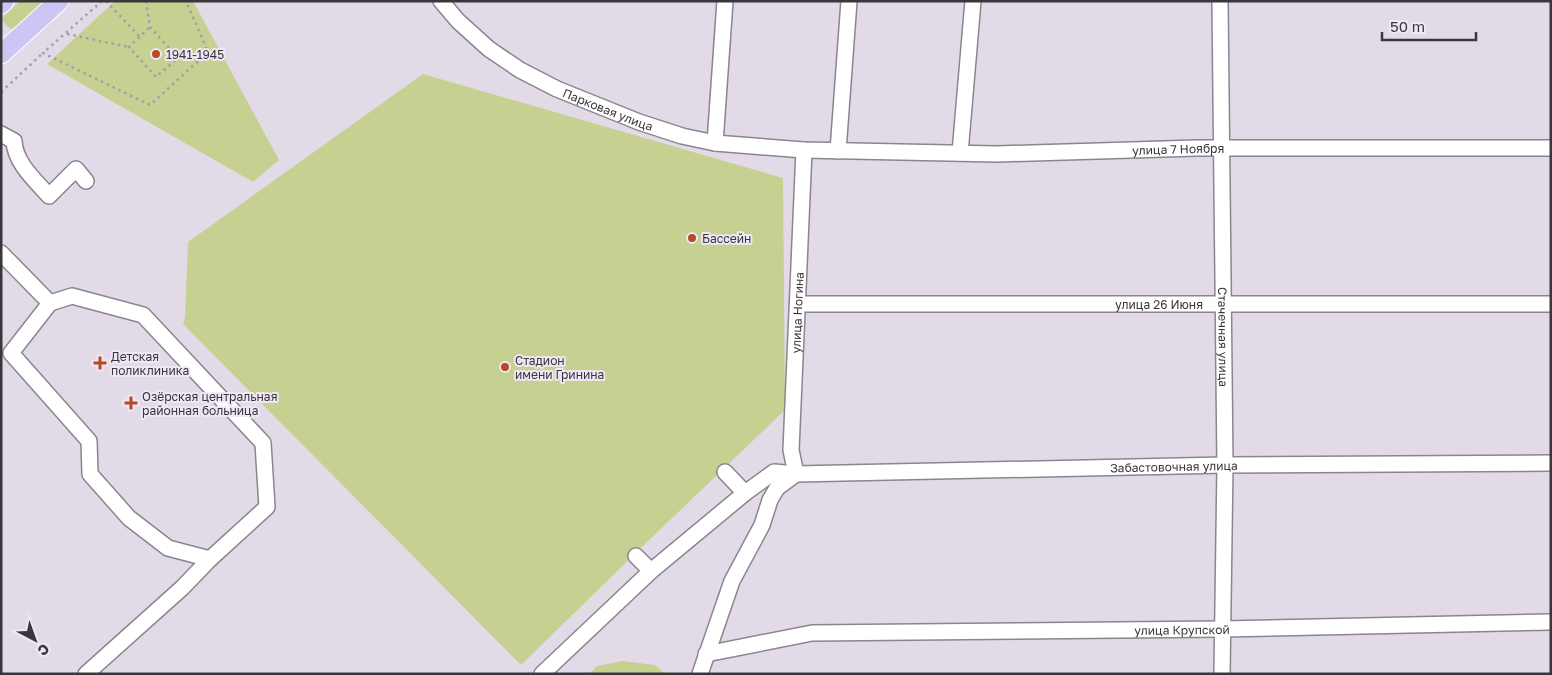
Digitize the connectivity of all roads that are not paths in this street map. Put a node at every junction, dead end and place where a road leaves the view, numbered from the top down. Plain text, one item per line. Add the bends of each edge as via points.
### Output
1 (4, 1) edge
2 (59, 1) edge
3 (725, 1) edge
4 (849, 1) edge
5 (973, 1) edge
6 (1220, 1) edge
7 (1, 4) edge
8 (446, 4) edge
9 (1, 54) edge
10 (1, 134) edge
11 (715, 143) junction
12 (1221, 148) junction
13 (1551, 148) edge
14 (804, 150) junction
15 (838, 151) junction
16 (960, 153) junction
17 (86, 180) dead end
18 (5, 263) edge
19 (50, 303) junction
20 (798, 304) junction
21 (1222, 304) junction
22 (1551, 304) edge
23 (4, 355) edge
24 (1551, 463) edge
25 (1225, 465) junction
26 (725, 472) dead end
27 (796, 474) junction
28 (745, 493) junction
29 (636, 556) dead end
30 (210, 559) junction
31 (651, 571) junction
32 (1551, 622) edge
33 (1222, 629) junction
34 (706, 654) junction
35 (86, 674) edge
36 (542, 674) edge
37 (700, 674) edge
38 (1222, 674) edge

1 - 7 main road
2 - 9 main road
3 - 11 street
4 - 15 street
5 - 16 street
6 - 12 street, Стачечная улица
8 - 11 street, Парковая улица via 489,49 520,70 557,89 640,122
10 - 17 street via 14,141 20,163 49,196 76,169
11 - 14 street, Парковая улица
12 - 13 street, улица 7 Ноября
12 - 16 street, улица 7 Ноября
12 - 21 street, Стачечная улица
14 - 15 street, улица 7 Ноября
14 - 20 street, улица Ногина
15 - 16 street, улица 7 Ноября
18 - 19 street
19 - 23 street
19 - 30 street via 72,296 143,315 263,443 268,507
20 - 21 street, улица 26 Июня
20 - 27 street, улица Ногина via 791,450
21 - 22 street, улица 26 Июня
21 - 25 street, Стачечная улица
23 - 30 street via 89,441 90,474 129,518 168,548
24 - 25 street, Забастовочная улица
25 - 27 street, Забастовочная улица
25 - 33 street, Стачечная улица
26 - 28 street
27 - 28 street, Забастовочная улица via 774,472
27 - 34 street via 777,488 770,500 762,525 732,581
28 - 31 street, Забастовочная улица
29 - 31 street
30 - 35 street
31 - 36 street, Забастовочная улица
32 - 33 street, улица Крупской
33 - 34 street, улица Крупской via 812,633
33 - 38 street, Стачечная улица
34 - 37 street

